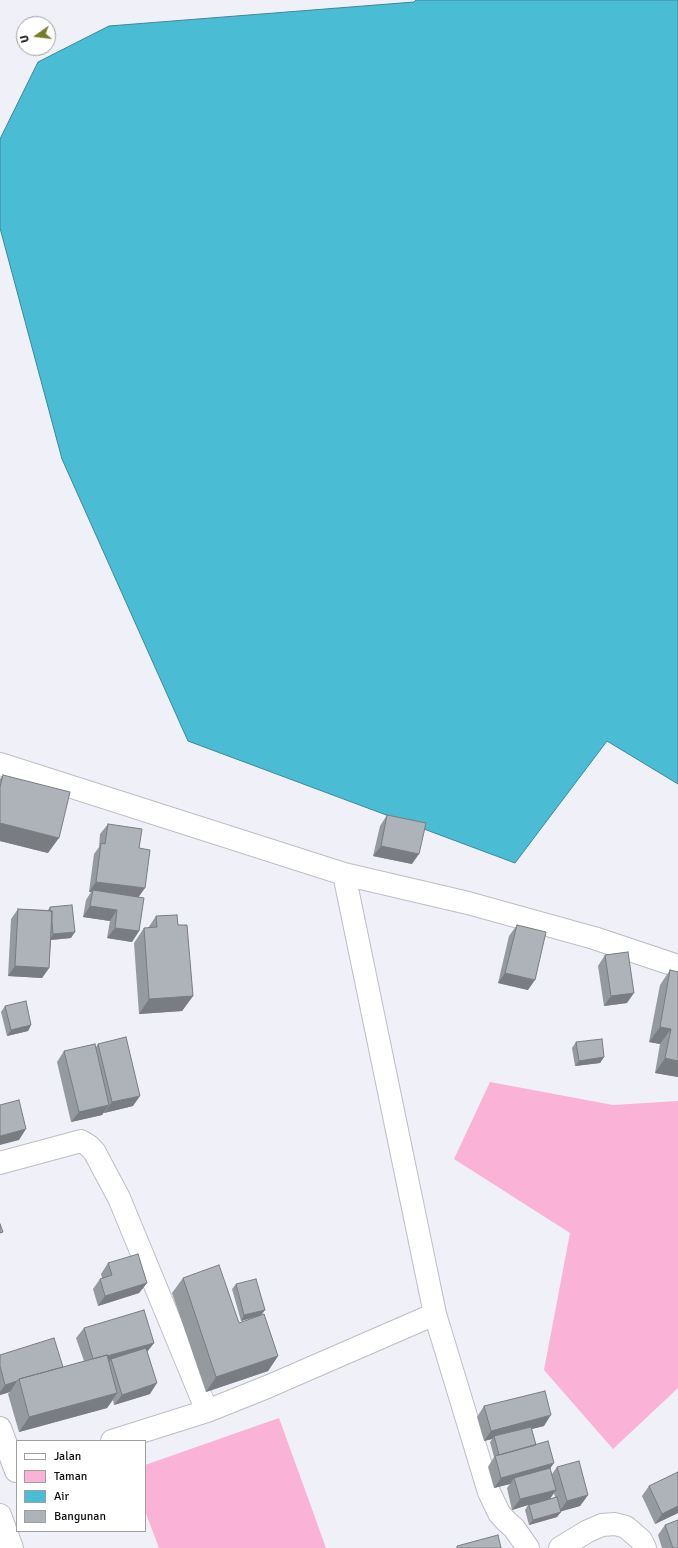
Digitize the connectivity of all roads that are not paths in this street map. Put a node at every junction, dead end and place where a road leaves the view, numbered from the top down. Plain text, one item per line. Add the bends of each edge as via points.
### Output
1 (0, 764) edge
2 (344, 874) junction
3 (678, 966) edge
4 (0, 1163) edge
5 (435, 1314) junction
6 (207, 1411) junction
7 (0, 1428) edge
8 (115, 1440) edge
9 (11, 1473) edge
10 (0, 1515) edge
11 (12, 1548) edge
12 (528, 1548) edge
13 (560, 1548) edge
14 (645, 1548) edge

1 - 2 street
2 - 3 street via 468,903 594,938
2 - 5 street
4 - 6 street via 81,1142 89,1146 119,1198
5 - 6 street
5 - 12 street via 492,1498 499,1513
6 - 8 street
7 - 9 street
10 - 11 street
13 - 14 street via 588,1531 602,1525 615,1524 626,1527 641,1540

